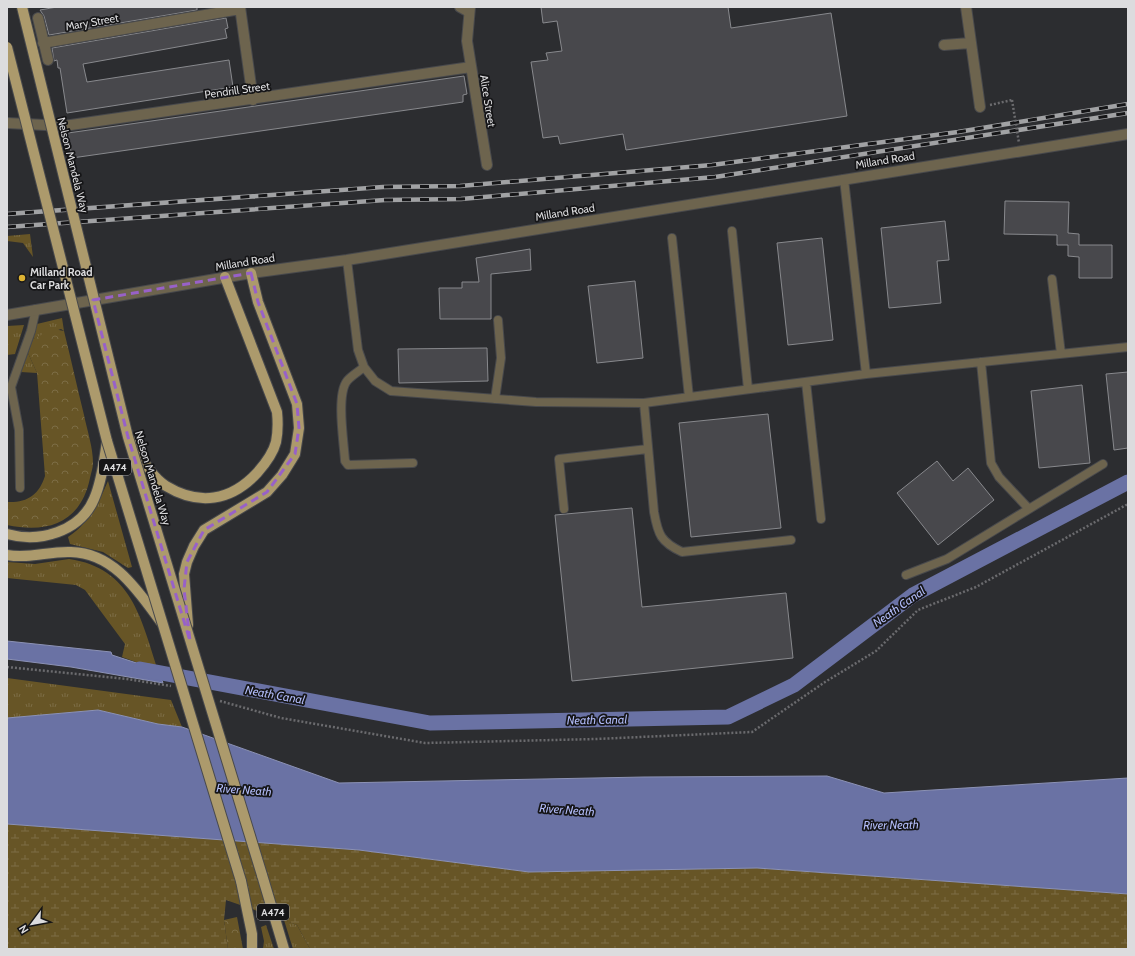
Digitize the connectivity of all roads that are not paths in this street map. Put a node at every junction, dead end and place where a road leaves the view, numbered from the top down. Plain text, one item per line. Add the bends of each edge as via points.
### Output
1 (22, 7) edge
2 (966, 7) edge
3 (240, 8) edge
4 (466, 9) edge
5 (38, 18) dead end
6 (43, 43) junction
7 (970, 43) junction
8 (944, 45) dead end
9 (7, 47) edge
10 (48, 60) dead end
11 (471, 67) junction
12 (253, 100) junction
13 (980, 107) road end
14 (7, 123) edge
15 (1128, 134) edge
16 (487, 165) dead end
17 (844, 179) junction
18 (732, 231) dead end
19 (672, 238) dead end
20 (347, 260) junction
21 (252, 273) junction
22 (225, 277) junction
23 (1052, 279) dead end
24 (36, 310) junction
25 (7, 315) edge
26 (498, 320) dead end
27 (1128, 347) edge
28 (1061, 354) junction
29 (981, 362) junction
30 (364, 367) junction
31 (866, 374) junction
32 (806, 382) junction
33 (748, 389) junction
34 (689, 397) junction
35 (495, 399) junction
36 (644, 403) junction
37 (128, 438) junction
38 (107, 441) junction
39 (648, 449) junction
40 (413, 463) dead end
41 (1103, 464) dead end
42 (20, 488) dead end
43 (564, 509) dead end
44 (1029, 509) junction
45 (821, 519) dead end
46 (7, 534) edge
47 (791, 540) dead end
48 (7, 555) edge
49 (906, 575) dead end
50 (163, 623) junction
51 (190, 641) junction
52 (252, 949) edge
53 (284, 949) edge

1 - 37 main road, Nelson Mandela Way / A474, bridge
2 - 7 street
3 - 6 street, Mary Street
3 - 12 street
4 - 11 street, Alice Street
5 - 6 street
6 - 10 street
7 - 8 street
7 - 13 street
9 - 38 main road, A474, bridge
11 - 12 street, Pendrill Street
11 - 16 street, Alice Street
12 - 14 street, Pendrill Street via 64,126
15 - 17 street, Milland Road
17 - 20 street, Milland Road
17 - 31 lane
18 - 33 lane
19 - 34 lane
20 - 21 street, Milland Road
20 - 30 lane via 358,350
21 - 22 street, Milland Road
21 - 51 main road, bridge via 258,302 297,404 299,428 295,454 267,492 204,530 194,546 184,574
22 - 24 street, Milland Road
22 - 37 main road, bridge via 274,400 278,425 276,443 266,463 246,484 231,494 212,498 187,497 165,486
23 - 28 lane
24 - 25 street, Milland Road
24 - 42 lane via 32,331 12,387 19,430
26 - 35 lane via 501,358
27 - 28 lane
28 - 29 lane
29 - 31 lane
29 - 44 lane via 991,463 999,477
30 - 35 lane via 375,381 391,391
30 - 40 lane via 347,381 343,390 345,461 348,465
31 - 32 lane
32 - 33 lane
32 - 45 lane
33 - 34 lane
34 - 36 lane
35 - 36 lane via 566,403
36 - 39 lane
37 - 51 main road, Nelson Mandela Way / A474, bridge
38 - 46 main road via 94,500 77,522 45,536 18,537
38 - 50 main road, A474, bridge
39 - 43 lane via 559,459
39 - 47 lane via 657,529 667,544 682,552
41 - 44 lane
44 - 49 lane via 947,559
48 - 50 main road via 33,557 70,552 85,553 100,559 126,577
50 - 52 main road, A474, bridge via 241,881 252,934
51 - 53 main road, Nelson Mandela Way / A474, bridge

